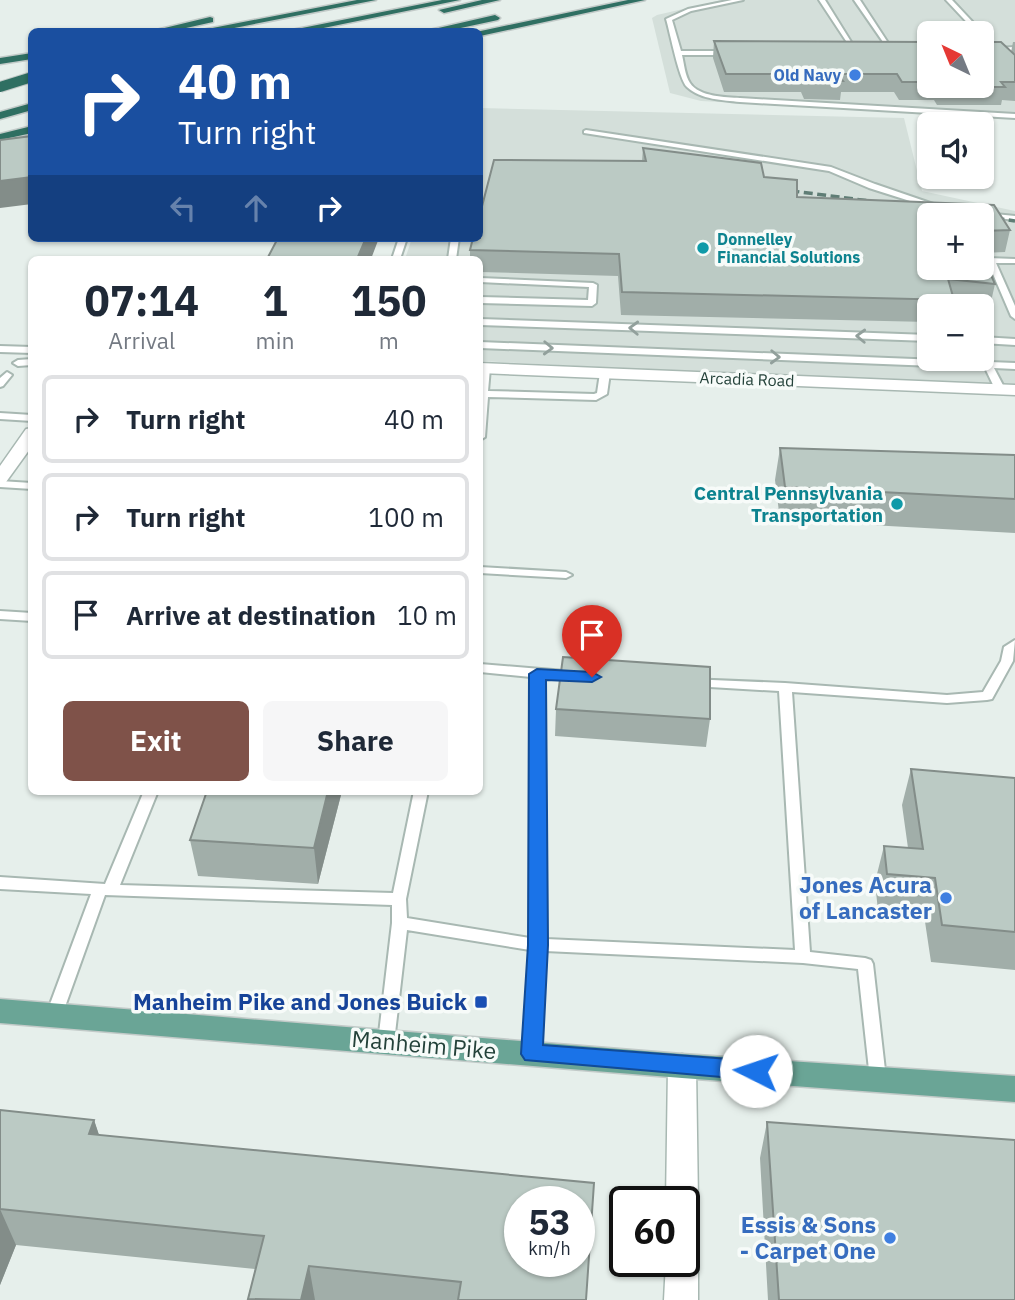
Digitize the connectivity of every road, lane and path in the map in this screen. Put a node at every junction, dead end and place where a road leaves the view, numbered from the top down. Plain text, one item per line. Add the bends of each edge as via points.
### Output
1 (319, 0) edge
2 (372, 0) edge
3 (456, 0) edge
4 (496, 0) edge
5 (640, 0) edge
6 (740, 0) edge
7 (822, 0) edge
8 (857, 0) edge
9 (949, 0) edge
10 (502, 17) dead end
11 (969, 21) edge
12 (536, 22) junction
13 (173, 28) edge
14 (214, 28) edge
15 (307, 28) edge
16 (355, 28) edge
17 (446, 28) edge
18 (483, 30) edge
19 (483, 32) edge
20 (995, 50) joint
21 (1015, 50) edge
22 (880, 51) edge
23 (892, 51) junction
24 (904, 51) edge
25 (845, 52) edge
26 (856, 52) junction
27 (868, 52) edge
28 (678, 53) junction
29 (737, 53) edge
30 (28, 57) edge
31 (0, 61) edge
32 (28, 66) edge
33 (0, 70) edge
34 (1015, 72) edge
35 (28, 80) edge
36 (0, 85) edge
37 (28, 107) edge
38 (0, 116) edge
39 (1015, 116) edge
40 (28, 129) edge
41 (586, 132) dead end
42 (0, 137) edge
43 (930, 203) edge
44 (994, 215) edge
45 (1015, 218) edge
46 (1015, 261) edge
47 (483, 280) edge
48 (483, 300) edge
49 (1015, 316) edge
50 (483, 322) edge
51 (917, 338) edge
52 (994, 341) edge
53 (1015, 342) edge
54 (483, 345) edge
55 (0, 349) edge
56 (28, 350) edge
57 (28, 362) edge
58 (917, 362) edge
59 (18, 363) dead end
60 (994, 365) edge
61 (1015, 366) edge
62 (483, 368) edge
63 (993, 371) edge
64 (605, 373) junction
65 (7, 375) dead end
66 (483, 381) edge
67 (0, 384) edge
68 (1008, 389) edge
69 (484, 394) junction
70 (483, 405) edge
71 (0, 416) edge
72 (28, 418) edge
73 (28, 439) edge
74 (0, 478) edge
75 (0, 484) edge
76 (28, 486) edge
77 (483, 570) edge
78 (566, 575) dead end
79 (0, 615) edge
80 (28, 617) edge
81 (1015, 644) edge
82 (483, 668) edge
83 (537, 674) junction
84 (592, 677) edge
85 (675, 681) edge
86 (785, 687) junction
87 (149, 795) edge
88 (420, 795) edge
89 (0, 883) edge
90 (105, 890) junction
91 (399, 899) junction
92 (400, 923) junction
93 (538, 945) junction
94 (803, 957) junction
95 (0, 1011) edge
96 (54, 1015) junction
97 (386, 1042) junction
98 (532, 1054) junction
99 (682, 1066) junction
100 (878, 1079) junction
101 (1015, 1089) edge
102 (682, 1186) edge
103 (681, 1277) edge
104 (681, 1300) edge

1 - 13 highway
2 - 14 highway
3 - 15 highway
4 - 16 highway
5 - 12 highway
6 - 28 lane via 673,16 669,21
7 - 26 lane
8 - 23 lane
9 - 11 lane
10 - 17 highway
12 - 18 highway
12 - 19 highway
20 - 21 lane
20 - 34 lane
22 - 23 lane
23 - 24 lane
25 - 26 lane
26 - 27 lane
28 - 29 lane
28 - 39 lane via 692,90 717,97
30 - 31 highway
32 - 33 highway
35 - 36 highway
37 - 38 highway
40 - 42 highway
41 - 43 lane via 831,169
44 - 45 lane
46 - 49 lane via 991,260
47 - 48 lane via 593,285 592,303
51 -> 50 lane
52 - 53 lane
54 -> 58 lane
55 - 56 lane
57 - 59 lane
60 - 61 lane
62 - 64 street, Arcadia Road
63 - 68 lane
64 - 68 street, Arcadia Road
64 - 69 lane via 602,394 596,397
65 - 67 lane
66 - 69 lane
69 - 70 lane
71 - 72 lane
73 - 74 street
75 - 76 lane
77 - 78 lane
79 - 80 lane
81 - 86 lane via 987,696 947,699
82 - 83 lane
83 - 84 lane
83 - 93 lane
85 - 86 lane
86 - 94 lane
87 - 90 lane
88 - 91 lane
89 - 90 lane
90 - 91 lane
90 - 96 lane
91 - 92 lane
92 - 93 lane
92 - 97 lane
93 - 94 lane
93 - 98 lane
94 - 100 lane via 865,964
95 - 96 main road, Manheim Pike
96 - 97 main road, Manheim Pike
97 - 98 main road, Manheim Pike
98 - 99 main road, Manheim Pike
99 - 100 main road, Manheim Pike
99 - 102 street
100 - 101 main road, Manheim Pike
103 - 104 street

